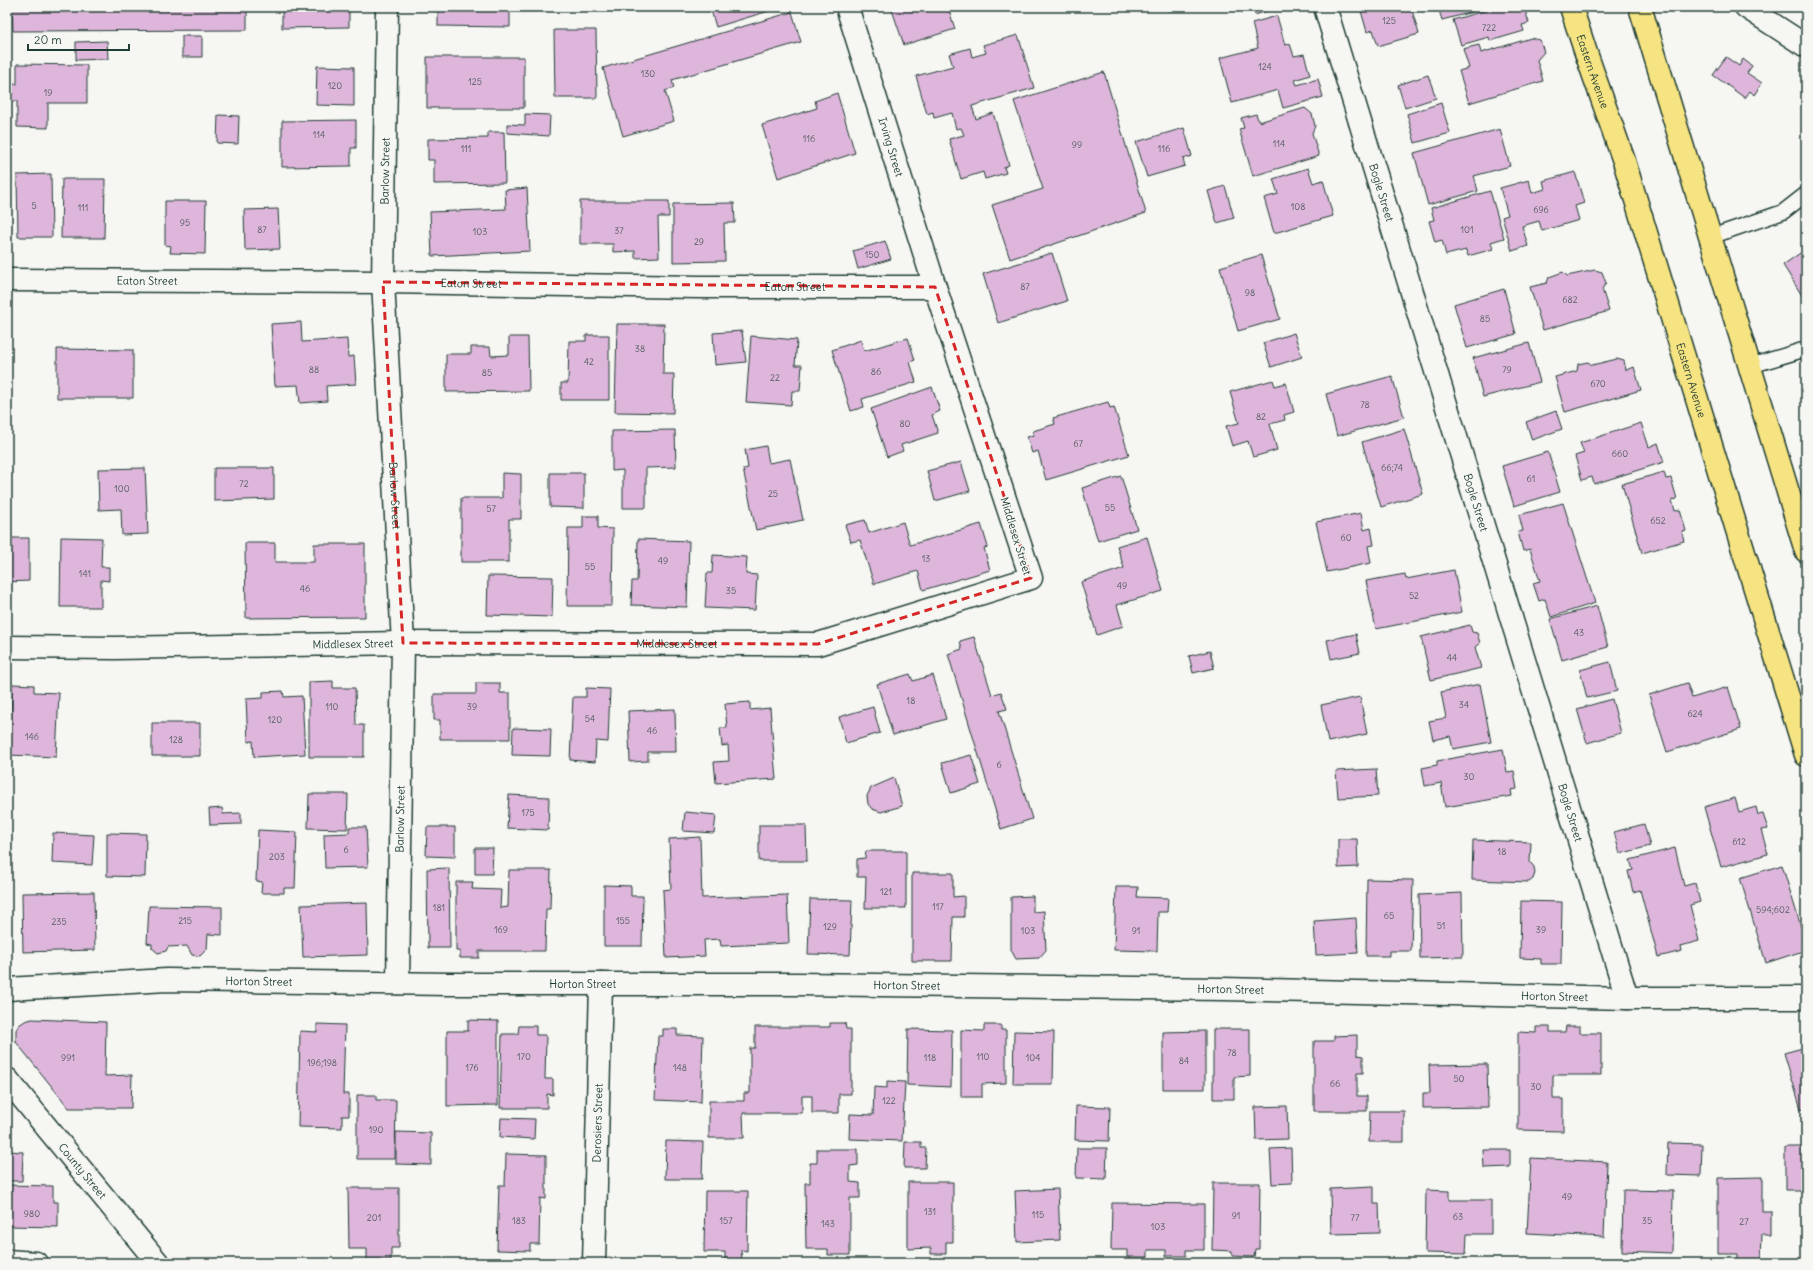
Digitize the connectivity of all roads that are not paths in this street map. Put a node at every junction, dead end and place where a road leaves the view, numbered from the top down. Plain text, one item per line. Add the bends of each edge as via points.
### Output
1 (387, 7) edge
2 (847, 7) edge
3 (1325, 7) edge
4 (1571, 7) edge
5 (1640, 7) edge
6 (1746, 7) edge
7 (1806, 46) edge
8 (1806, 194) edge
9 (1710, 237) junction
10 (7, 280) edge
11 (383, 282) junction
12 (935, 287) junction
13 (1806, 350) edge
14 (1750, 366) junction
15 (1806, 551) edge
16 (403, 643) junction
17 (7, 647) edge
18 (1806, 755) edge
19 (398, 983) junction
20 (601, 984) junction
21 (7, 989) edge
22 (1627, 998) junction
23 (1806, 998) edge
24 (7, 1079) edge
25 (7, 1261) edge
26 (36, 1263) edge
27 (158, 1263) edge
28 (594, 1263) edge

1 - 11 street, Barlow Street
2 - 12 street, Irving Street
3 - 22 street, Bogle Street
4 - 18 main road, Eastern Avenue via 1624,161
5 - 9 main road
6 - 7 street
8 - 9 lane via 1783,212
9 - 14 main road
10 - 11 street, Eaton Street
11 - 12 street, Eaton Street via 706,287
11 - 16 street, Barlow Street
12 - 16 street, Middlesex Street via 1031,578 818,644
13 - 14 lane
14 - 15 main road
16 - 17 street, Middlesex Street via 115,648
16 - 19 street, Barlow Street
19 - 20 street, Horton Street
19 - 21 street, Horton Street via 167,980
20 - 22 street, Horton Street via 1223,989
20 - 28 street, Derosiers Street
22 - 23 street, Horton Street
24 - 27 street, County Street
25 - 26 street

